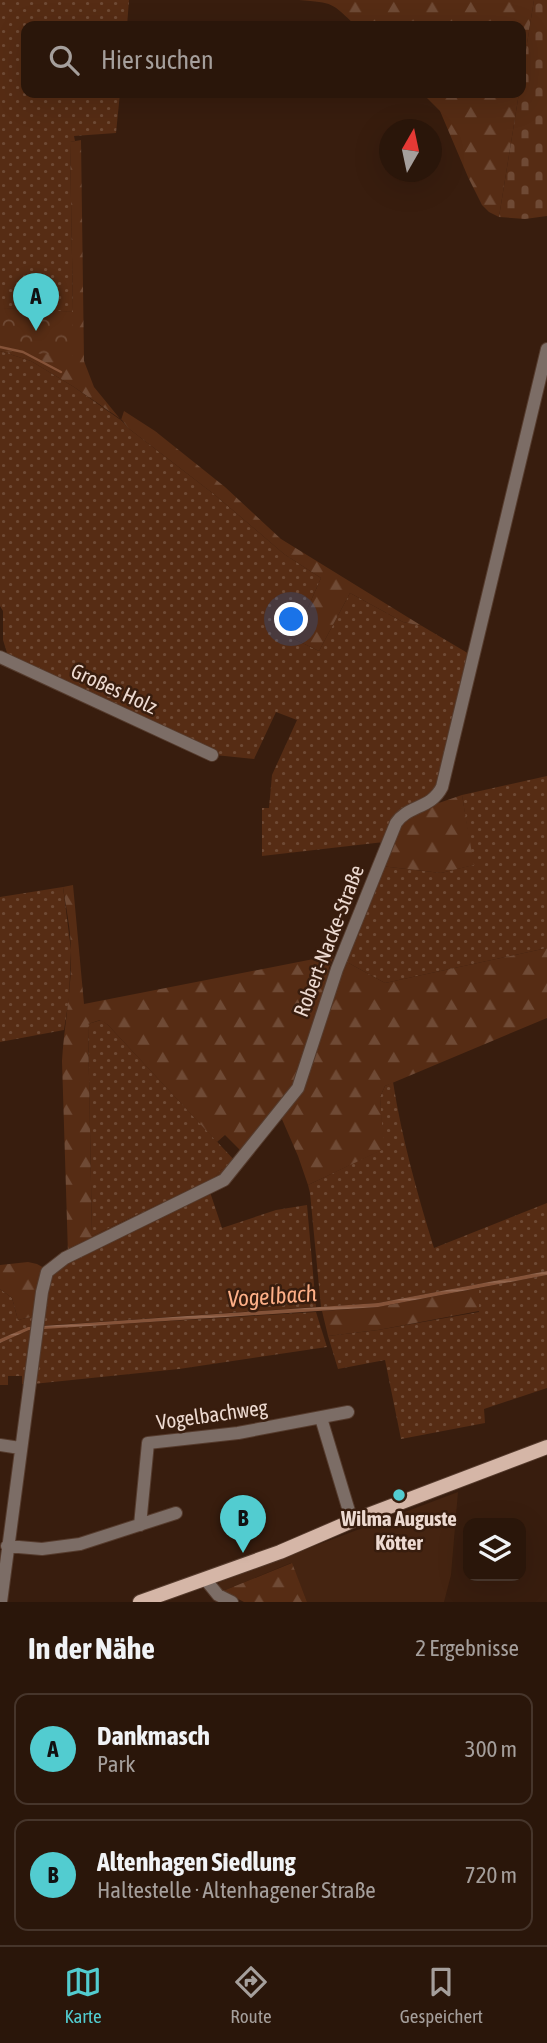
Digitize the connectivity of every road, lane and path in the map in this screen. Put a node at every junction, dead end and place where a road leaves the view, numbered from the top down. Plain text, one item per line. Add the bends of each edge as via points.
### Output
1 (547, 349) edge
2 (0, 657) edge
3 (212, 755) dead end
4 (348, 1412) dead end
5 (321, 1418) junction
6 (0, 1445) edge
7 (547, 1447) edge
8 (20, 1448) junction
9 (176, 1513) dead end
10 (352, 1521) junction
11 (140, 1525) junction
12 (7, 1546) junction
13 (205, 1579) junction
14 (1, 1586) edge
15 (1, 1602) edge
16 (140, 1602) edge
17 (232, 1602) edge

1 - 8 street, Robert-Nacke-Straße via 442,787 429,803 398,819 337,969 298,1087 224,1180 77,1252 47,1272
2 - 3 street, Großes Holz
4 - 5 street, Vogelbachweg
5 - 10 street
5 - 11 street, Vogelbachweg via 148,1443
6 - 8 street
7 - 10 main road
8 - 12 street, Robert-Nacke-Straße
9 - 11 street
10 - 13 main road
11 - 12 street via 69,1546
12 - 14 street, Robert-Nacke-Straße
13 - 16 main road
13 - 17 street via 218,1595
14 - 15 street, Robert-Nacke-Straße

